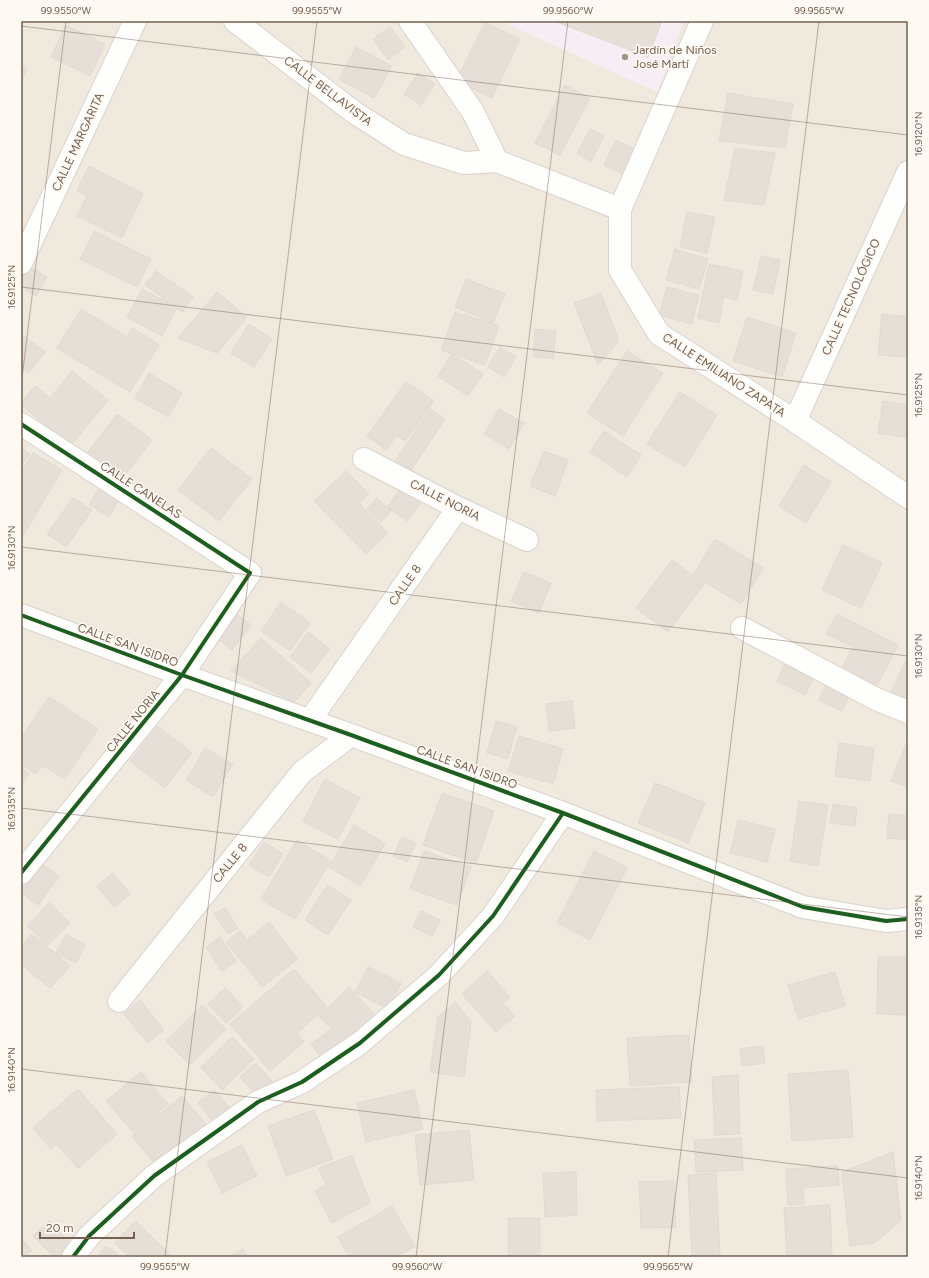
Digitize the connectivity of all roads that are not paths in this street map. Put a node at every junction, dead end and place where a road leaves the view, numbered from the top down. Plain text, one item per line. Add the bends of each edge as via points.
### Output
1 (134, 21) edge
2 (235, 21) edge
3 (410, 21) edge
4 (702, 21) edge
5 (497, 161) junction
6 (908, 172) edge
7 (620, 209) junction
8 (21, 264) edge
9 (795, 421) junction
10 (21, 424) edge
11 (364, 459) dead end
12 (908, 497) edge
13 (458, 508) junction
14 (526, 540) dead end
15 (250, 574) joint
16 (21, 616) edge
17 (742, 628) dead end
18 (182, 675) junction
19 (908, 712) edge
20 (310, 720) junction
21 (351, 735) junction
22 (563, 813) junction
23 (21, 873) edge
24 (908, 920) edge
25 (119, 1001) dead end
26 (73, 1257) edge

1 - 8 street, CALLE MARGARITA
2 - 5 street, CALLE BELLAVISTA via 355,113 404,144 464,162
3 - 5 street via 473,112
4 - 7 street
5 - 7 street
6 - 9 street, CALLE TECNOLÓGICO
7 - 9 street, CALLE EMILIANO ZAPATA via 620,270 659,334
9 - 12 street, CALLE EMILIANO ZAPATA
10 - 15 street, CALLE CANELAS
11 - 13 street, CALLE NORIA
13 - 14 street, CALLE NORIA
13 - 20 street, CALLE 8
15 - 18 street, CALLE NORIA
16 - 18 street, CALLE SAN ISIDRO
17 - 19 street via 876,699
18 - 20 street, CALLE SAN ISIDRO
18 - 23 street, CALLE NORIA
20 - 21 street, CALLE SAN ISIDRO
21 - 22 street, CALLE SAN ISIDRO
21 - 25 street, CALLE 8 via 302,772
22 - 24 street, CALLE SAN ISIDRO via 803,907 886,921
22 - 26 street via 493,916 439,975 360,1043 302,1082 258,1102 154,1176 89,1236

